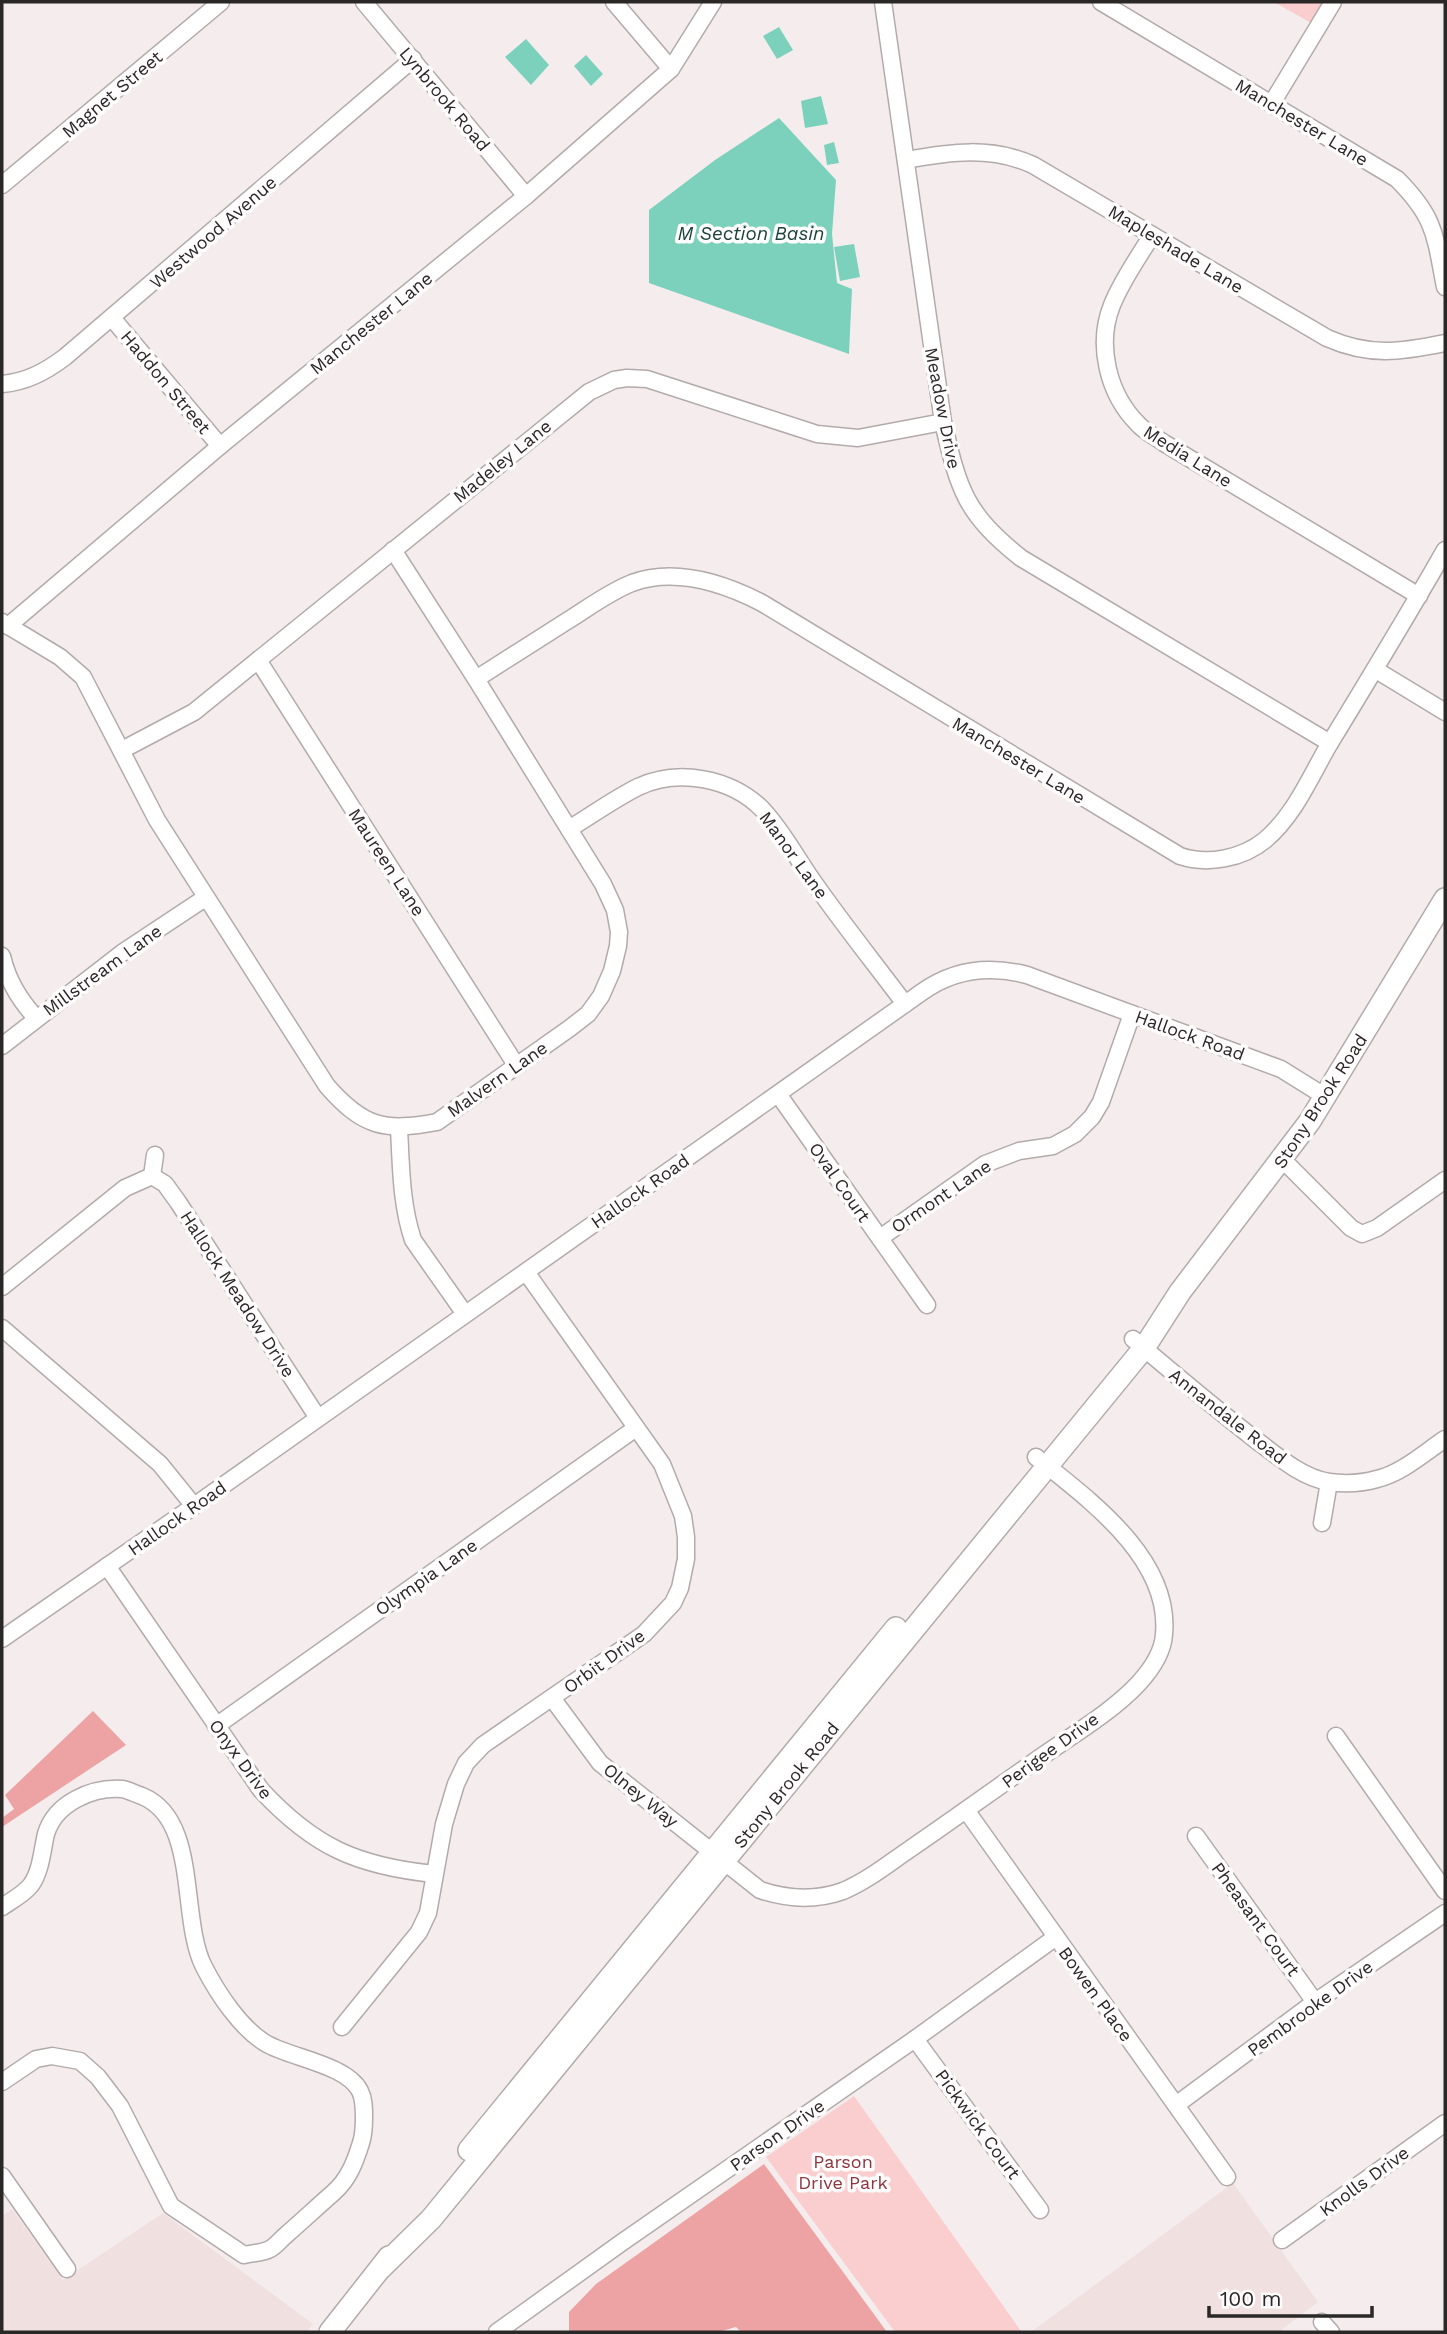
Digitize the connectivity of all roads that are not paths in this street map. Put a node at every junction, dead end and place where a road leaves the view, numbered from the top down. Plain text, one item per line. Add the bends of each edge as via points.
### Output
1 (222, 2) edge
2 (364, 2) edge
3 (614, 2) edge
4 (713, 2) edge
5 (883, 2) edge
6 (1101, 2) edge
7 (1334, 2) edge
8 (413, 60) junction
9 (671, 69) junction
10 (1272, 103) junction
11 (906, 160) junction
12 (2, 185) edge
13 (526, 196) junction
14 (1152, 235) junction
15 (1445, 287) edge
16 (112, 318) junction
17 (1445, 344) edge
18 (2, 384) edge
19 (943, 422) junction
20 (220, 446) junction
21 (393, 550) junction
22 (1445, 550) edge
23 (1419, 596) junction
24 (5, 624) edge
25 (258, 660) junction
26 (1376, 670) junction
27 (476, 679) junction
28 (1445, 712) edge
29 (1330, 743) junction
30 (122, 750) junction
31 (569, 829) junction
32 (205, 898) junction
33 (1445, 899) edge
34 (1439, 923) edge
35 (2, 956) edge
36 (905, 1004) junction
37 (1132, 1014) junction
38 (36, 1018) junction
39 (2, 1045) edge
40 (516, 1065) junction
41 (778, 1094) junction
42 (1326, 1097) junction
43 (399, 1128) junction
44 (155, 1154) dead end
45 (1283, 1160) junction
46 (152, 1175) junction
47 (1445, 1180) edge
48 (880, 1238) junction
49 (526, 1272) junction
50 (2, 1287) edge
51 (927, 1305) dead end
52 (465, 1314) junction
53 (2, 1328) edge
54 (1138, 1343) junction
55 (318, 1418) junction
56 (636, 1428) junction
57 (1445, 1438) edge
58 (1041, 1461) junction
59 (1329, 1482) junction
60 (194, 1506) junction
61 (1322, 1523) dead end
62 (107, 1566) junction
63 (2, 1639) edge
64 (552, 1698) junction
65 (216, 1726) junction
66 (1336, 1736) dead end
67 (966, 1810) junction
68 (1196, 1836) dead end
69 (717, 1858) junction
70 (434, 1874) junction
71 (1445, 1891) edge
72 (2, 1907) edge
73 (1445, 1913) edge
74 (1056, 1937) junction
75 (1315, 2002) junction
76 (342, 2027) dead end
77 (915, 2039) junction
78 (2, 2082) edge
79 (1175, 2105) junction
80 (1445, 2123) edge
81 (2, 2176) edge
82 (1227, 2178) dead end
83 (1040, 2210) dead end
84 (1282, 2240) dead end
85 (67, 2269) dead end
86 (330, 2332) edge
87 (497, 2332) edge

1 - 12 street, Magnet Street
2 - 8 street, Lynbrook Road
3 - 9 street
4 - 9 street, Manchester Lane
5 - 11 street, Meadow Drive
6 - 10 street, Manchester Lane
7 - 10 street
8 - 13 street, Lynbrook Road
8 - 16 street, Westwood Avenue
9 - 13 street, Manchester Lane
10 - 15 street, Manchester Lane via 1398,179 1433,228
11 - 14 street, Mapleshade Lane via 982,151 1016,157
11 - 19 street, Meadow Drive
13 - 20 street, Manchester Lane
14 - 17 street, Mapleshade Lane via 1344,346 1390,352
14 - 23 street, Media Lane via 1120,287 1106,326 1108,370 1128,413 1164,443
16 - 18 street, Westwood Avenue via 52,366 27,379
16 - 20 street, Haddon Street
19 - 21 street, Madeley Lane via 858,438 817,434 647,379 614,380 576,402
19 - 29 street, Meadow Drive via 965,500 995,538
20 - 24 street, Manchester Lane
21 - 25 street, Madeley Lane
21 - 27 street, Malvern Lane
22 - 23 street, Manchester Lane
23 - 26 street, Manchester Lane
24 - 30 street, Malvern Lane via 83,677
25 - 30 street, Madeley Lane via 194,712
25 - 40 street, Maureen Lane
26 - 28 street
26 - 29 street, Manchester Lane
27 - 29 street, Manchester Lane via 633,583 684,577 712,582 762,603 1168,849 1196,861 1238,854 1269,836 1287,817
27 - 31 street, Malvern Lane
30 - 32 street, Malvern Lane via 156,820
31 - 36 street, Manor Lane via 639,786 670,779 697,777 743,793 773,822
31 - 40 street, Malvern Lane via 615,911 618,946 608,982 589,1014
32 - 38 street, Millstream Lane
32 - 43 street, Malvern Lane via 342,1104 360,1117
33 - 34 main road, Stony Brook Road
34 - 42 main road, Stony Brook Road
35 - 38 street via 11,984
36 - 37 street, Hallock Road via 947,977 995,969 1027,975
36 - 41 street, Hallock Road
37 - 42 street, Hallock Road via 1281,1069
37 - 48 street, Ormont Lane via 1101,1102 1075,1134 1053,1146 1019,1151 985,1164
38 - 39 street, Millstream Lane
40 - 43 street, Malvern Lane via 436,1122
41 - 48 street, Oval Court
41 - 49 street, Hallock Road
42 - 45 main road, Stony Brook Road
43 - 52 street via 405,1213 413,1240
44 - 46 street
45 - 47 street via 1362,1234
45 - 54 main road, Stony Brook Road
46 - 50 street via 125,1188
46 - 55 street, Hallock Meadow Drive via 178,1202
48 - 51 street, Oval Court
49 - 52 street, Hallock Road
49 - 56 street, Orbit Drive
52 - 55 street, Hallock Road
53 - 60 street via 160,1464
54 - 58 main road, Stony Brook Road
54 - 59 street, Annandale Road via 1284,1461
55 - 60 street, Hallock Road
56 - 64 street, Orbit Drive via 662,1464 683,1516 686,1559 680,1588 673,1603 643,1634
56 - 65 street, Olympia Lane
57 - 59 street, Annandale Road via 1378,1479
58 - 67 street, Perigee Drive via 1112,1521 1143,1563 1158,1588 1164,1637 1152,1667 1123,1698
58 - 69 main road, Stony Brook Road
59 - 61 street
60 - 62 street, Hallock Road
62 - 63 street, Hallock Road
62 - 65 street, Onyx Drive
64 - 69 street, Olney Way via 600,1763
64 - 70 street, Orbit Drive via 483,1745 466,1763 450,1803
65 - 70 street, Onyx Drive via 261,1790 304,1831 344,1855 368,1863
66 - 71 street
67 - 69 street, Perigee Drive via 868,1878 822,1896 798,1899 760,1890
67 - 74 street, Bowen Place
68 - 75 street, Pheasant Court
69 - 86 main road, Stony Brook Road via 572,2035 431,2219 381,2268
70 - 76 street, Orbit Drive via 428,1913 419,1932
72 - 78 street via 30,1886 47,1830 70,1802 106,1789 125,1789 149,1799 167,1815 174,1829 182,1853 193,1937 219,1994 266,2043 350,2079 364,2103 364,2134 344,2183 270,2249 244,2255 171,2206 120,2106 80,2061 52,2056 36,2059
73 - 75 street, Pembrooke Drive
74 - 77 street, Parson Drive
74 - 79 street, Bowen Place
75 - 79 street, Pembrooke Drive
77 - 83 street, Pickwick Court
77 - 87 street, Parson Drive
79 - 82 street, Bowen Place
80 - 84 street, Knolls Drive
81 - 85 street

